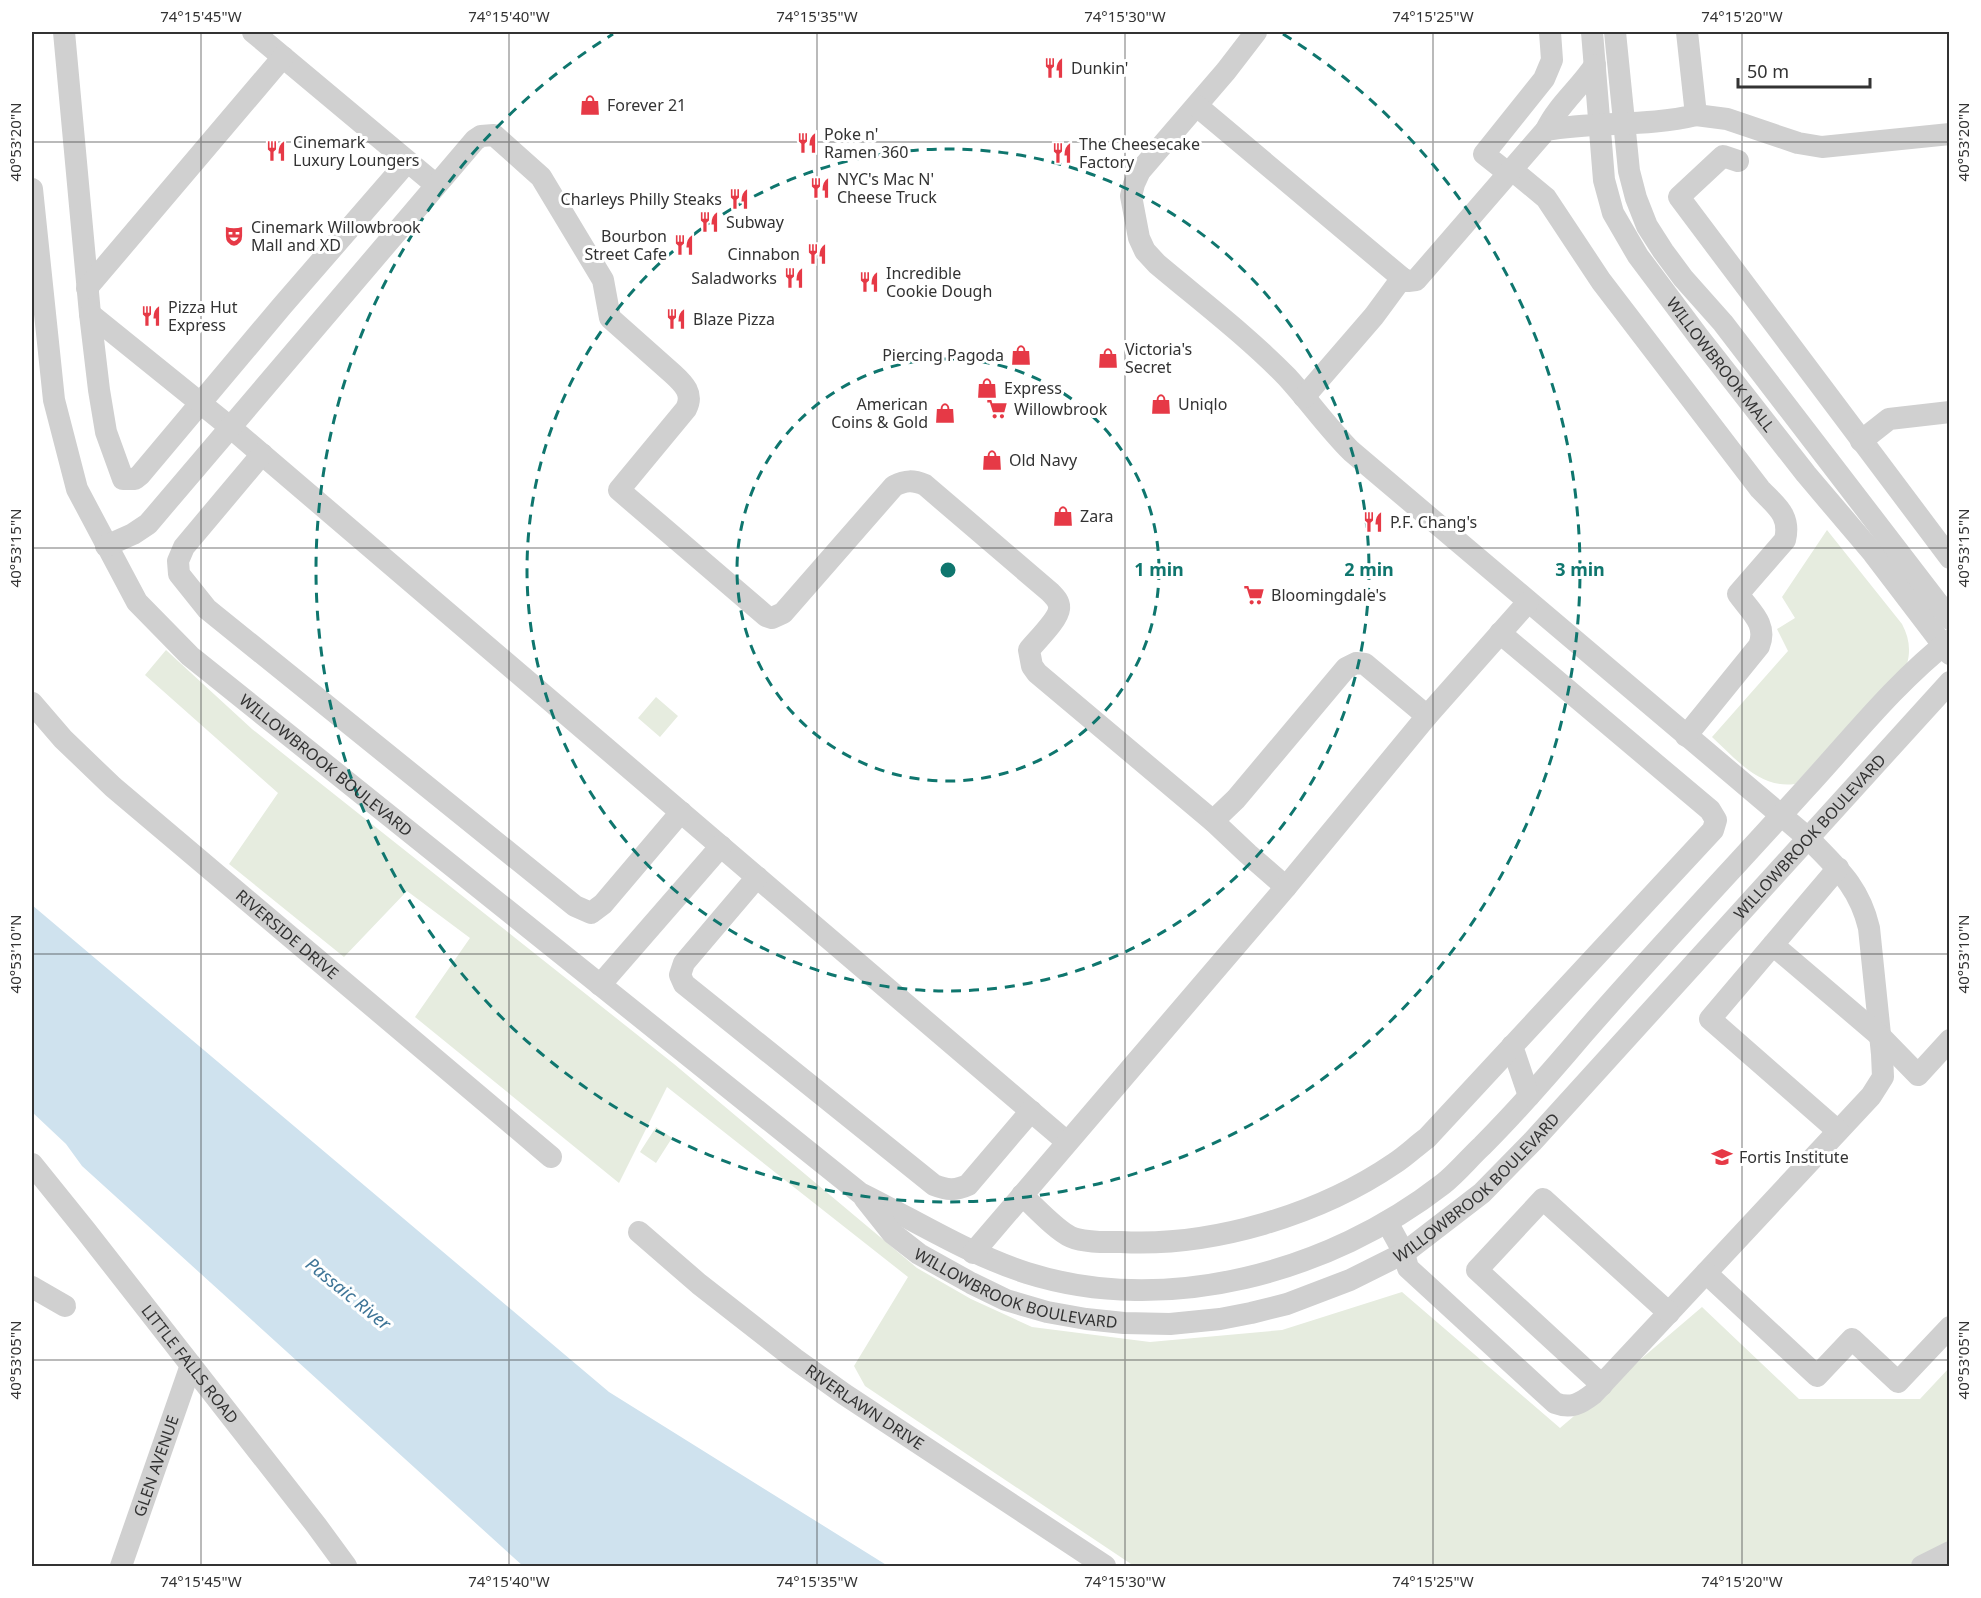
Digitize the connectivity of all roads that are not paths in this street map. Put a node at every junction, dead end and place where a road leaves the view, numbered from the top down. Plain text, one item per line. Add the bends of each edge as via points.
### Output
1 (64, 32) edge
2 (253, 32) edge
3 (1256, 32) edge
4 (1550, 32) edge
5 (1592, 32) edge
6 (1615, 32) edge
7 (1687, 32) edge
8 (284, 57) junction
9 (1595, 65) junction
10 (1197, 106) junction
11 (1696, 115) junction
12 (1624, 124) junction
13 (1600, 125) junction
14 (1546, 130) junction
15 (1950, 134) edge
16 (1737, 161) dead end
17 (407, 162) junction
18 (1510, 171) junction
19 (436, 185) junction
20 (32, 189) edge
21 (1402, 278) junction
22 (87, 288) junction
23 (282, 306) junction
24 (90, 314) junction
25 (311, 331) junction
26 (1304, 398) junction
27 (201, 404) junction
28 (1950, 412) edge
29 (230, 427) junction
30 (1861, 441) junction
31 (262, 454) junction
32 (106, 546) junction
33 (1950, 558) edge
34 (1528, 602) junction
35 (1950, 619) edge
36 (1500, 633) junction
37 (1947, 646) edge
38 (1950, 682) edge
39 (32, 703) edge
40 (1427, 716) junction
41 (1686, 736) junction
42 (681, 812) junction
43 (1780, 816) junction
44 (1213, 821) junction
45 (1808, 838) junction
46 (721, 846) junction
47 (1838, 868) junction
48 (757, 877) junction
49 (1286, 887) junction
50 (1773, 945) junction
51 (600, 985) junction
52 (1880, 1036) junction
53 (1950, 1040) edge
54 (1512, 1046) junction
55 (1529, 1096) junction
56 (1031, 1111) junction
57 (1838, 1131) junction
58 (1067, 1142) junction
59 (551, 1157) dead end
60 (32, 1164) edge
61 (860, 1193) junction
62 (1022, 1195) junction
63 (1387, 1222) junction
64 (639, 1232) dead end
65 (973, 1253) junction
66 (1404, 1253) junction
67 (1706, 1273) junction
68 (32, 1287) edge
69 (65, 1306) dead end
70 (1669, 1313) junction
71 (1950, 1327) edge
72 (191, 1365) junction
73 (1602, 1384) junction
74 (1950, 1552) edge
75 (121, 1566) edge
76 (346, 1566) edge
77 (1105, 1566) edge
78 (1922, 1566) edge

1 - 22 street
2 - 8 street
3 - 10 street
4 - 18 street via 1552,60 1544,79 1484,154
5 - 9 street, WILLOWBROOK MALL
6 - 12 street, WILLOWBROOK MALL
7 - 11 street
8 - 17 street
8 - 22 street
9 - 13 street, WILLOWBROOK MALL
9 - 14 street via 1554,114
10 - 21 street
10 - 26 street via 1140,171 1134,184 1131,196 1139,238 1157,264 1252,343
11 - 12 street
11 - 15 street via 1727,119 1822,147
12 - 13 street
12 - 35 street, WILLOWBROOK MALL via 1629,171 1652,234
13 - 14 street
13 - 37 street, WILLOWBROOK MALL via 1604,180 1613,213 1638,256 1806,474
14 - 18 street
16 - 30 street via 1723,156 1679,197
17 - 19 street
17 - 23 street
18 - 21 street via 1416,280
18 - 41 street via 1546,198 1601,281 1786,518 1785,540 1737,594 1760,624 1763,636 1759,646
19 - 25 street
19 - 44 street via 475,140 488,135 541,177 603,280 610,318 673,374 689,395 686,409 618,490 766,616 776,618 783,613 894,486 915,481 925,485 1057,600 1057,616 1029,650 1037,673
20 - 32 street, WILLOWBROOK BOULEVARD via 54,400 77,489
21 - 26 street
22 - 24 street
23 - 25 street
23 - 27 street
24 - 27 street
24 - 27 street via 106,432 123,479 140,475
25 - 29 street
26 - 34 street via 1351,451
27 - 29 street
28 - 30 street via 1889,419
29 - 31 street
29 - 32 street via 148,524
30 - 33 street
31 - 42 street
31 - 42 street via 184,547 178,561 179,574 207,609 575,906 591,913
32 - 51 street, WILLOWBROOK BOULEVARD via 137,602 190,656
34 - 36 street
34 - 41 street
36 - 40 street
36 - 54 street via 1710,810 1716,820 1713,830
37 - 43 street, WILLOWBROOK BOULEVARD via 1909,677
38 - 45 street, WILLOWBROOK BOULEVARD
39 - 59 street, RIVERSIDE DRIVE via 113,787
40 - 44 street via 1365,664 1356,663 1346,668
40 - 49 street
41 - 43 street
42 - 46 street
43 - 45 street
43 - 55 street, WILLOWBROOK BOULEVARD
44 - 49 street
45 - 47 street
45 - 66 street, WILLOWBROOK BOULEVARD via 1497,1179
46 - 48 street
46 - 51 street
47 - 50 street
47 - 52 street via 1865,910
48 - 56 street
48 - 56 street via 684,963 680,975 684,984 934,1185 947,1190 968,1185
49 - 58 street
50 - 52 street
50 - 57 street via 1710,1019
51 - 61 street, WILLOWBROOK BOULEVARD
52 - 53 street via 1918,1075
52 - 57 street via 1883,1077
54 - 55 street
54 - 62 street via 1427,1138 1394,1163 1324,1201 1259,1225 1204,1238 1149,1244 1094,1241 1071,1237
55 - 63 street, WILLOWBROOK BOULEVARD via 1447,1181
56 - 58 street
57 - 67 street
58 - 62 street
60 - 72 street, LITTLE FALLS ROAD
61 - 65 street, WILLOWBROOK BOULEVARD
61 - 66 street, WILLOWBROOK BOULEVARD via 892,1233 919,1254 971,1283 1006,1300 1047,1312 1124,1323 1170,1324 1251,1313 1350,1280
62 - 65 street
63 - 65 street, WILLOWBROOK BOULEVARD via 1326,1253 1288,1266 1180,1289 1108,1288 1068,1282
63 - 66 street
64 - 77 street, RIVERLAWN DRIVE via 795,1359
66 - 73 street via 1408,1268 1555,1403 1566,1407 1581,1403
67 - 70 street
67 - 71 street via 1817,1376 1852,1340 1898,1382
68 - 69 street
70 - 73 street
70 - 73 street via 1543,1198 1477,1270
72 - 75 street, GLEN AVENUE
72 - 76 street, LITTLE FALLS ROAD
74 - 78 street

